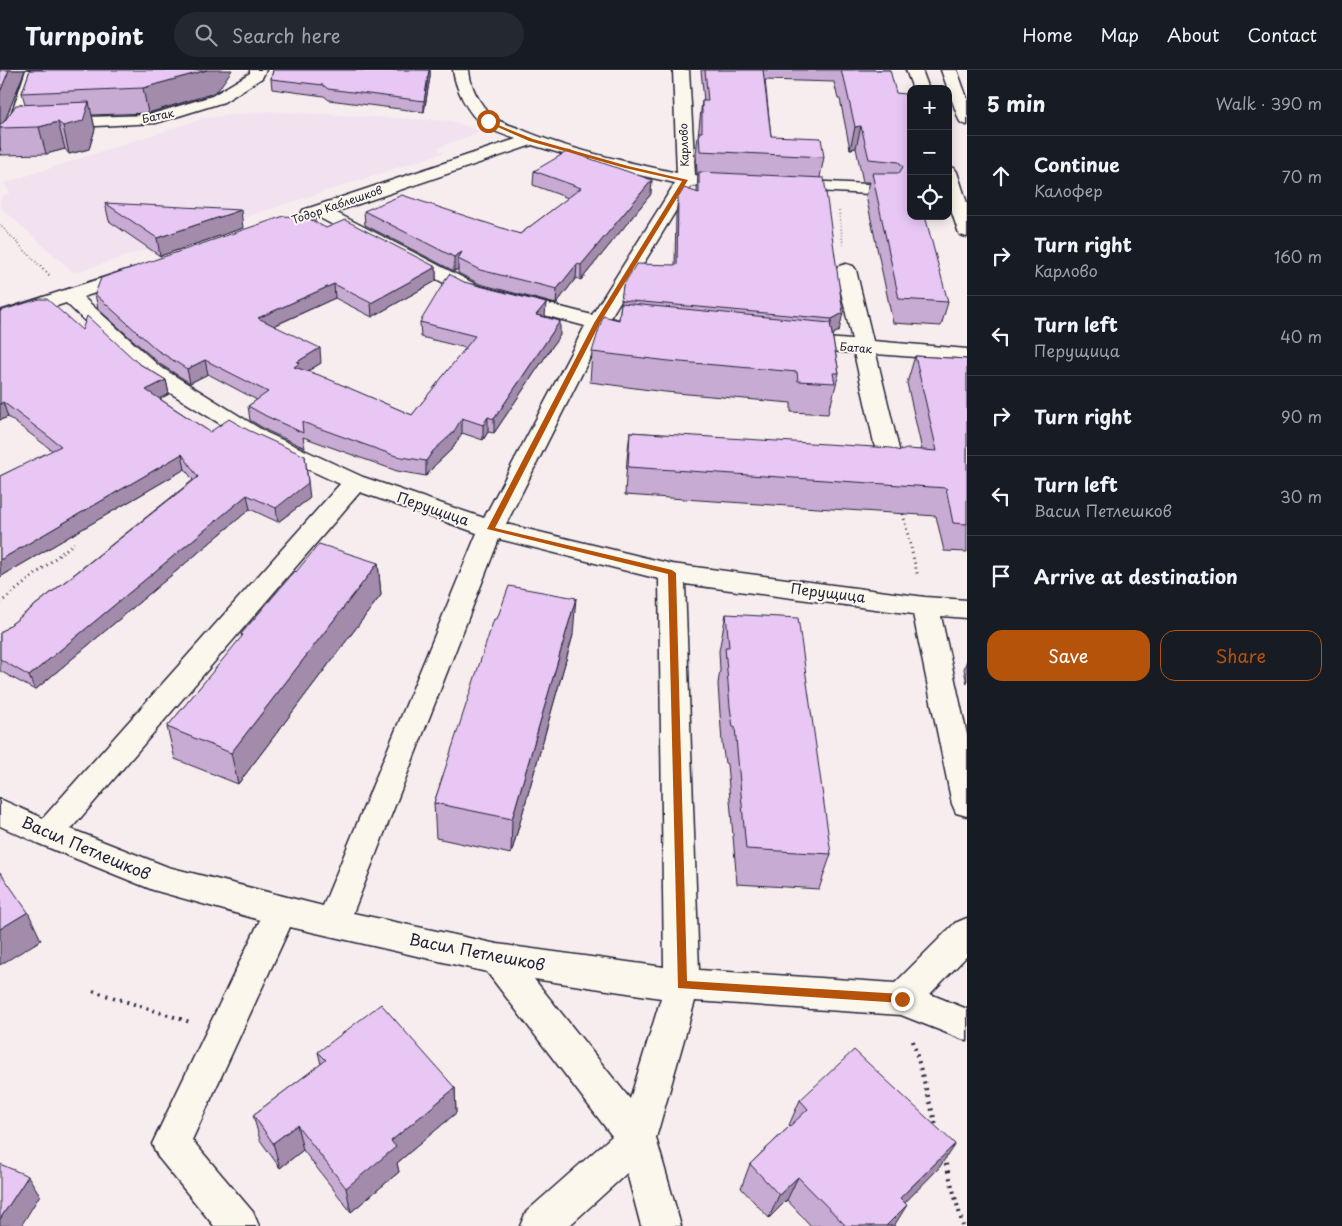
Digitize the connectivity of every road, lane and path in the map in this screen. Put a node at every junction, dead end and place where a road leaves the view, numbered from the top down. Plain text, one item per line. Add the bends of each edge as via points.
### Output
1 (34, 70) edge
2 (258, 70) edge
3 (462, 70) edge
4 (681, 70) edge
5 (914, 70) edge
6 (950, 70) edge
7 (920, 85) edge
8 (967, 120) edge
9 (15, 125) junction
10 (531, 140) junction
11 (0, 149) edge
12 (949, 175) edge
13 (686, 180) junction
14 (723, 182) edge
15 (770, 184) edge
16 (836, 187) junction
17 (887, 190) edge
18 (320, 211) junction
19 (292, 220) edge
20 (0, 225) edge
21 (967, 231) edge
22 (154, 268) edge
23 (846, 270) joint
24 (70, 296) junction
25 (0, 318) edge
26 (597, 323) junction
27 (636, 327) edge
28 (775, 340) edge
29 (864, 348) junction
30 (967, 355) edge
31 (892, 470) joint
32 (355, 482) junction
33 (490, 529) junction
34 (74, 543) dead end
35 (672, 573) junction
36 (0, 603) edge
37 (925, 606) junction
38 (967, 609) edge
39 (967, 804) edge
40 (0, 812) edge
41 (48, 834) junction
42 (282, 911) junction
43 (333, 922) junction
44 (967, 933) edge
45 (496, 959) junction
46 (682, 985) junction
47 (93, 990) dead end
48 (902, 999) junction
49 (967, 1026) edge
50 (224, 1034) junction
51 (937, 1131) edge
52 (637, 1138) junction
53 (942, 1150) edge
54 (239, 1226) edge
55 (540, 1226) edge
56 (661, 1226) edge
57 (963, 1226) edge

1 - 9 street
2 - 9 street, Батак via 257,75 218,99 150,120
3 - 10 street via 462,81 473,103 488,121
4 - 13 street, Карлово
5 - 7 street
6 - 8 street
9 - 11 street via 6,145
10 - 13 street
10 - 18 street, Тодор Каблешков
12 - 21 street
13 - 14 street
13 - 26 street, Карлово
15 - 16 street
16 - 17 street
16 - 23 path
18 - 19 street, Тодор Каблешков
18 - 26 street via 472,290
20 - 24 path
22 - 24 street
23 - 29 street
24 - 25 street
24 - 32 street, Перущица via 152,371 259,438
26 - 27 street
26 - 33 street, Карлово
28 - 29 street, Батак
29 - 30 street, Батак
29 - 31 street
31 - 37 path
32 - 33 street, Перущица
32 - 41 street
33 - 35 street, Перущица
33 - 43 street, Карлово
34 - 36 path
35 - 37 street, Перущица
35 - 46 street
37 - 38 street, Перущица
37 - 39 street
40 - 41 street, Васил Петлешков
41 - 42 street, Васил Петлешков via 164,880
42 - 43 street, Васил Петлешков
42 - 50 street
43 - 45 street, Васил Петлешков
44 - 48 street
45 - 46 street, Васил Петлешков
45 - 52 street
46 - 48 street, Васил Петлешков
46 - 52 street
47 - 50 path
48 - 49 street, Васил Петлешков
48 - 51 path
50 - 54 street via 171,1144
52 - 55 street
52 - 56 street
53 - 57 path

